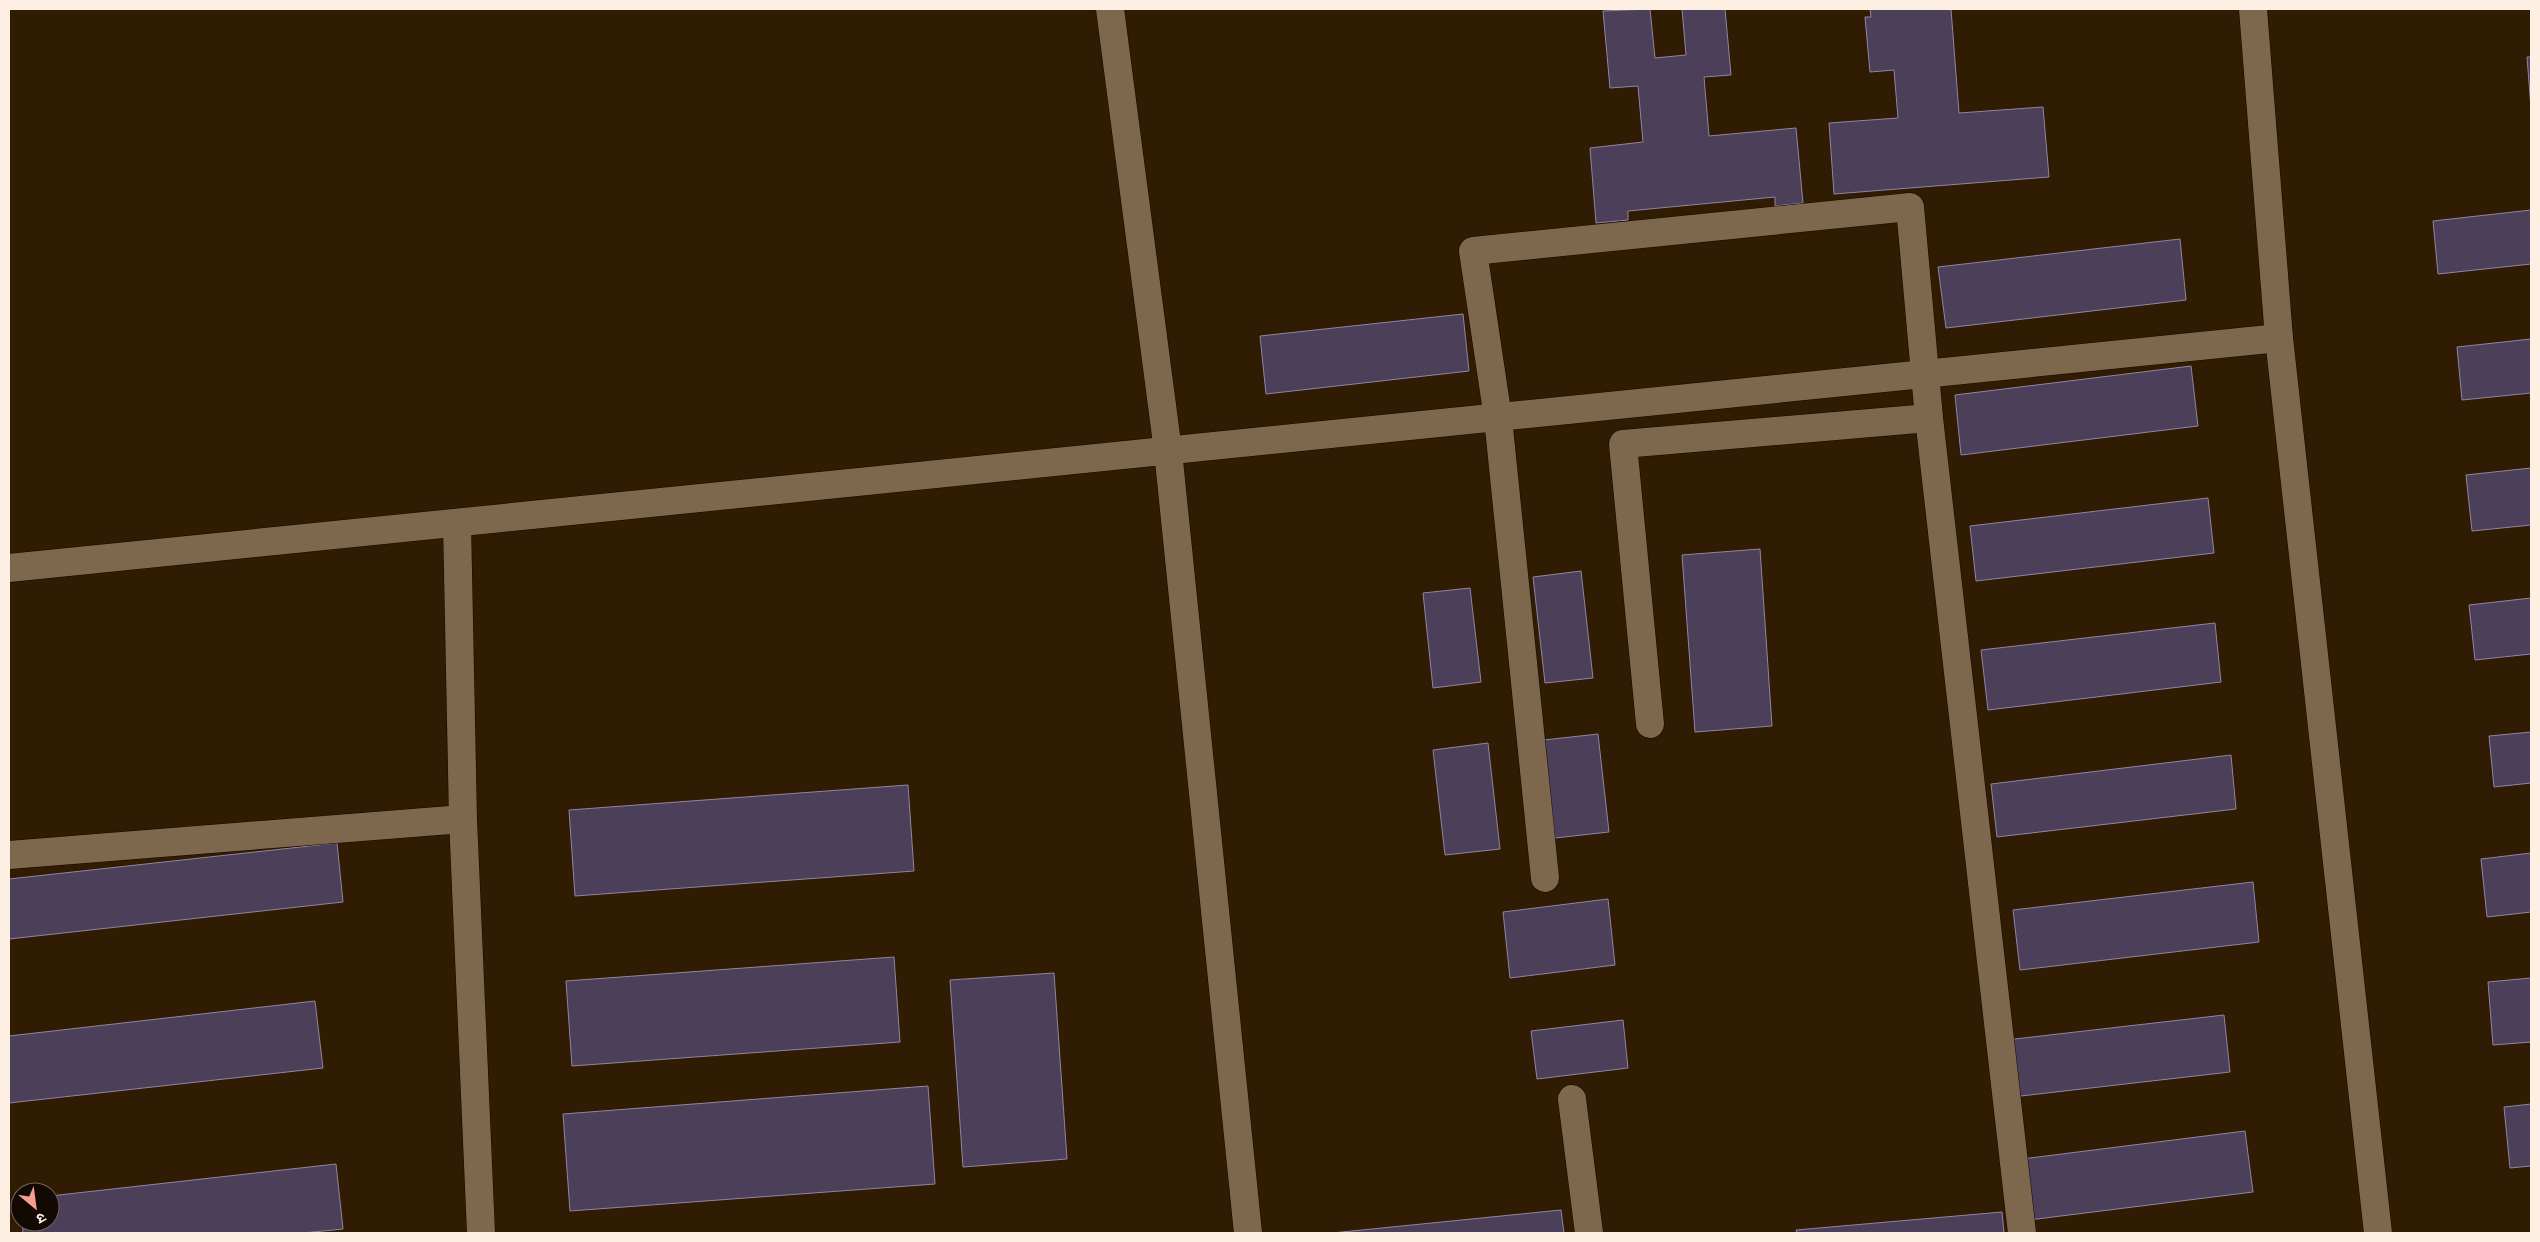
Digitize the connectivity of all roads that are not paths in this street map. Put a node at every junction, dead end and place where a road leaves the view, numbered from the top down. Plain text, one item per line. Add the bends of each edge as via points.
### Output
1 (1110, 9) edge
2 (2253, 9) edge
3 (2279, 338) junction
4 (1924, 374) junction
5 (1498, 418) junction
6 (1929, 418) junction
7 (1168, 451) junction
8 (457, 523) junction
9 (9, 568) edge
10 (1650, 724) dead end
11 (463, 819) junction
12 (9, 855) edge
13 (1546, 878) dead end
14 (1572, 1099) dead end
15 (481, 1233) edge
16 (1248, 1233) edge
17 (1588, 1233) edge
18 (2022, 1233) edge
19 (2378, 1233) edge

1 - 7 street
2 - 3 street
3 - 4 street
3 - 19 street
4 - 5 street
4 - 5 street via 1910,207 1473,251
4 - 6 street
5 - 7 street
5 - 13 street
6 - 10 street via 1623,444
6 - 18 street
7 - 8 street
7 - 16 street
8 - 9 street
8 - 11 street
11 - 12 street
11 - 15 street
14 - 17 street

